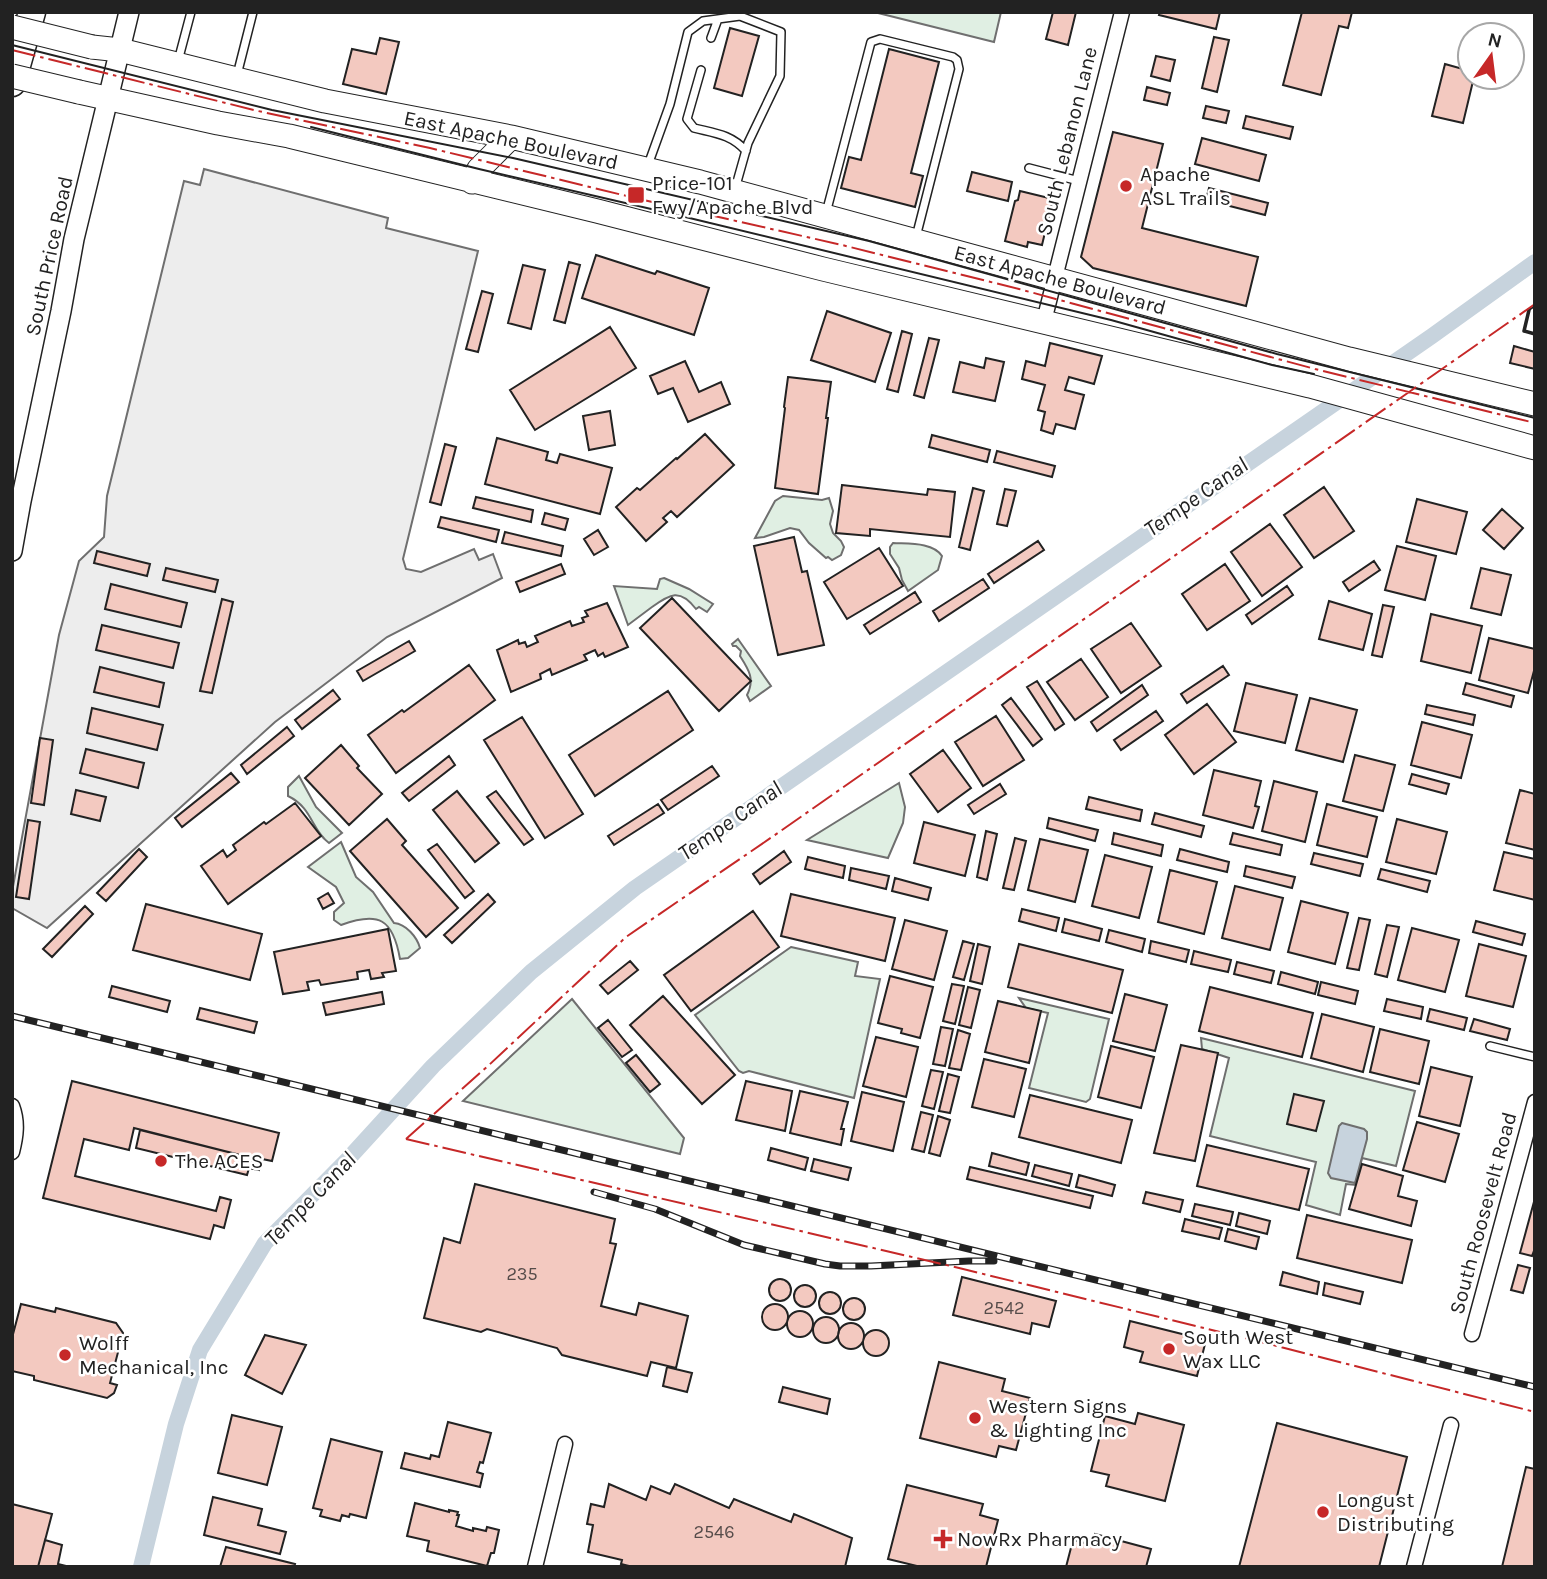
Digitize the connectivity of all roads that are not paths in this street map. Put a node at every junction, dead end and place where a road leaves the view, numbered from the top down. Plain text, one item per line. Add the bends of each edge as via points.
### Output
1 (32, 12) edge
2 (129, 12) edge
3 (191, 12) edge
4 (253, 12) edge
5 (1122, 12) edge
6 (718, 19) junction
7 (12, 27) edge
8 (711, 38) dead end
9 (120, 50) junction
10 (177, 65) junction
11 (701, 70) dead end
12 (12, 76) edge
13 (236, 79) junction
14 (12, 83) edge
15 (108, 98) junction
16 (511, 137) junction
17 (746, 151) junction
18 (1029, 168) dead end
19 (646, 169) junction
20 (1079, 181) junction
21 (472, 182) junction
22 (734, 192) junction
23 (824, 217) junction
24 (915, 241) junction
25 (1054, 278) junction
26 (1044, 321) junction
27 (1535, 404) edge
28 (1535, 447) edge
29 (12, 551) edge
30 (1490, 1046) dead end
31 (1535, 1057) edge
32 (1535, 1102) edge
33 (12, 1106) edge
34 (12, 1152) edge
35 (1472, 1334) dead end
36 (1451, 1425) dead end
37 (565, 1444) dead end
38 (535, 1567) edge
39 (1414, 1567) edge

1 - 14 highway
2 - 9 main road, South Price Road
3 - 10 lane
4 - 13 lane
5 - 20 street, South Lebanon Lane
6 - 8 lane
6 - 17 lane via 740,16 781,32 779,76
6 - 19 lane via 703,21 688,32 670,104
7 - 9 main road, East Apache Boulevard, bridge
9 - 10 main road, East Apache Boulevard
9 - 15 main road, South Price Road
10 - 13 main road, East Apache Boulevard
11 - 17 lane via 687,119 694,128 738,142
12 - 15 main road, East Apache Boulevard, bridge
13 - 16 main road, East Apache Boulevard
15 - 21 main road, East Apache Boulevard via 289,136
15 - 29 main road, South Price Road via 74,239
16 - 19 main road, East Apache Boulevard
16 - 21 main road
17 - 22 lane
18 - 20 lane
19 - 22 main road, East Apache Boulevard
20 - 25 street, South Lebanon Lane
21 - 26 main road, East Apache Boulevard
22 - 23 main road, East Apache Boulevard
23 - 24 main road, East Apache Boulevard
23 - 24 lane via 871,42 880,39 953,57 959,69
24 - 25 main road, East Apache Boulevard
25 - 26 street, South Lebanon Lane
25 - 27 main road, East Apache Boulevard
26 - 28 main road, East Apache Boulevard
30 - 31 lane
32 - 35 street, South Roosevelt Road
33 - 34 street via 17,1131
36 - 39 street
37 - 38 street

